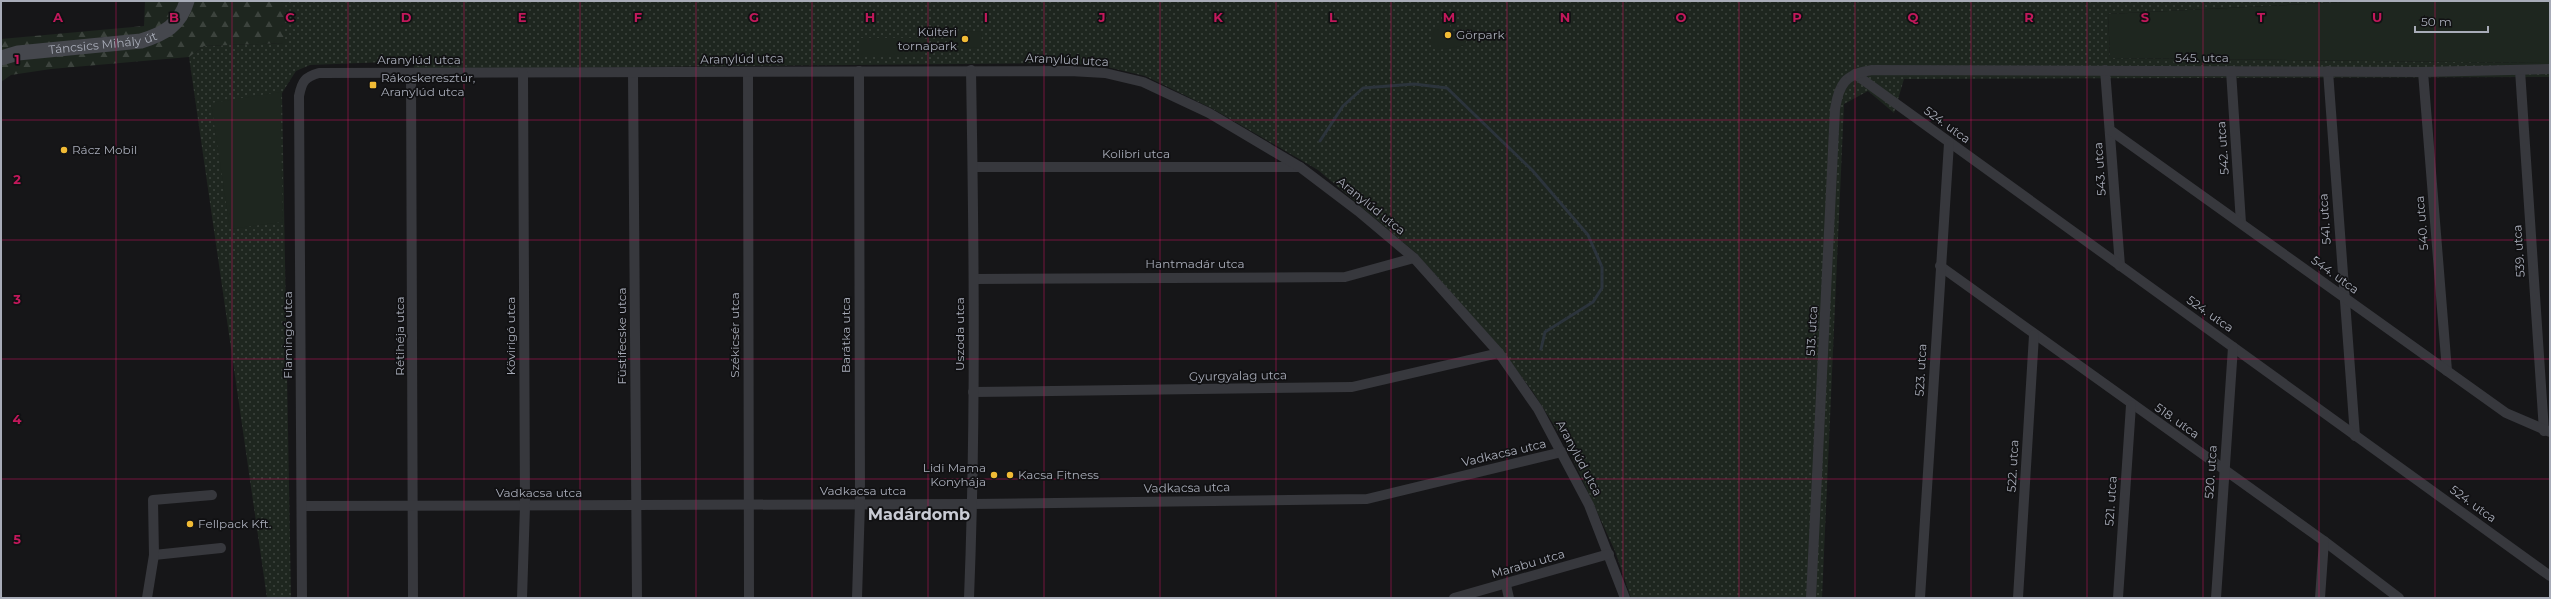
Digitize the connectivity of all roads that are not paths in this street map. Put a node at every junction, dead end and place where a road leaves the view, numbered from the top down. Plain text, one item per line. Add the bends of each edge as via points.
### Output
1 (187, 1) edge
2 (1, 58) edge
3 (971, 70) junction
4 (2105, 70) junction
5 (2520, 70) junction
6 (2550, 70) edge
7 (859, 71) junction
8 (2231, 71) junction
9 (2328, 71) junction
10 (748, 72) junction
11 (2423, 72) junction
12 (523, 73) junction
13 (633, 73) junction
14 (411, 74) junction
15 (1855, 74) junction
16 (308, 76) joint
17 (2110, 130) junction
18 (1949, 143) junction
19 (973, 166) junction
20 (1300, 167) junction
21 (2241, 223) junction
22 (1414, 258) junction
23 (1940, 266) junction
24 (2120, 266) junction
25 (974, 279) junction
26 (2343, 297) junction
27 (2034, 335) junction
28 (2233, 347) junction
29 (1499, 353) junction
30 (2446, 372) junction
31 (973, 392) junction
32 (2131, 405) junction
33 (2547, 432) edge
34 (2355, 436) junction
35 (1562, 452) junction
36 (2224, 470) junction
37 (212, 495) dead end
38 (749, 504) junction
39 (860, 504) junction
40 (973, 504) junction
41 (636, 505) junction
42 (302, 506) junction
43 (414, 506) junction
44 (525, 506) junction
45 (2324, 541) junction
46 (222, 548) dead end
47 (1609, 554) junction
48 (154, 555) junction
49 (2550, 576) edge
50 (1506, 585) junction
51 (147, 598) edge
52 (302, 598) edge
53 (413, 598) edge
54 (522, 598) edge
55 (637, 598) edge
56 (748, 598) edge
57 (857, 598) edge
58 (969, 598) edge
59 (1454, 598) edge
60 (1509, 598) edge
61 (1625, 598) edge
62 (1811, 598) edge
63 (1920, 598) edge
64 (2018, 598) edge
65 (2118, 598) edge
66 (2216, 598) edge
67 (2320, 598) edge
68 (2398, 598) edge

1 - 2 street, Táncsics Mihály út via 175,24 155,37 141,41 18,53
3 - 7 street, Aranylúd utca
3 - 19 street, Uszoda utca
3 - 20 street, Aranylúd utca via 1105,73 1143,82 1209,113
4 - 8 street, 545. utca
4 - 15 street, 545. utca via 1872,70
4 - 17 street, 543. utca
5 - 6 street, 545. utca
5 - 11 street, 545. utca
5 - 33 street, 539. utca
7 - 10 street, Aranylúd utca
7 - 39 street, Barátka utca
8 - 9 street, 545. utca
8 - 21 street, 542. utca
9 - 11 street, 545. utca
9 - 26 street, 541. utca
10 - 13 street, Aranylúd utca
10 - 38 street, Székicsér utca
11 - 30 street, 540. utca
12 - 13 street, Aranylúd utca
12 - 14 street, Aranylúd utca
12 - 44 street, Kövirigó utca
13 - 41 street, Füstifecske utca
14 - 16 street, Aranylúd utca via 319,73
14 - 43 street, Rétihéja utca
15 - 18 street, 524. utca
15 - 62 street, 513. utca via 1838,89 1835,109
16 - 42 street, Flamingó utca via 302,81 299,96
17 - 21 street, 544. utca
17 - 24 street, 543. utca
18 - 23 street, 523. utca
18 - 24 street, 524. utca
19 - 20 street, Kolibri utca
19 - 25 street, Uszoda utca
20 - 22 street, Aranylúd utca
21 - 26 street, 544. utca
22 - 25 street, Hantmadár utca via 1345,276
22 - 29 street, Aranylúd utca
23 - 27 street, 518. utca
23 - 63 street, 523. utca
24 - 28 street, 524. utca
25 - 31 street, Uszoda utca
26 - 30 street, 544. utca
26 - 34 street, 541. utca
27 - 32 street, 518. utca
27 - 64 street, 522. utca
28 - 34 street, 524. utca
28 - 36 street, 520. utca
29 - 31 street, Gyurgyalag utca via 1352,387
29 - 35 street, Aranylúd utca via 1538,409
30 - 33 street, 544. utca via 2506,413
31 - 40 street, Uszoda utca
32 - 36 street, 518. utca
32 - 65 street, 521. utca
34 - 49 street, 524. utca
35 - 40 street, Vadkacsa utca via 1367,499
35 - 47 street, Aranylúd utca via 1589,505
36 - 45 street, 518. utca
36 - 66 street, 520. utca
37 - 48 street via 153,500
38 - 39 street, Vadkacsa utca
38 - 41 street, Vadkacsa utca
38 - 56 street, Székicsér utca
39 - 40 street, Vadkacsa utca
39 - 57 street, Barátka utca
40 - 58 street, Uszoda utca
41 - 44 street, Vadkacsa utca
41 - 55 street, Füstifecske utca
42 - 43 street, Vadkacsa utca
42 - 52 street, Flamingó utca
43 - 44 street, Vadkacsa utca
43 - 53 street, Rétihéja utca
44 - 54 street, Kövirigó utca
45 - 67 street
45 - 68 street, 518. utca
46 - 48 street
47 - 50 street, Marabu utca
47 - 61 street, Aranylúd utca
48 - 51 street
50 - 59 street, Marabu utca
50 - 60 street

